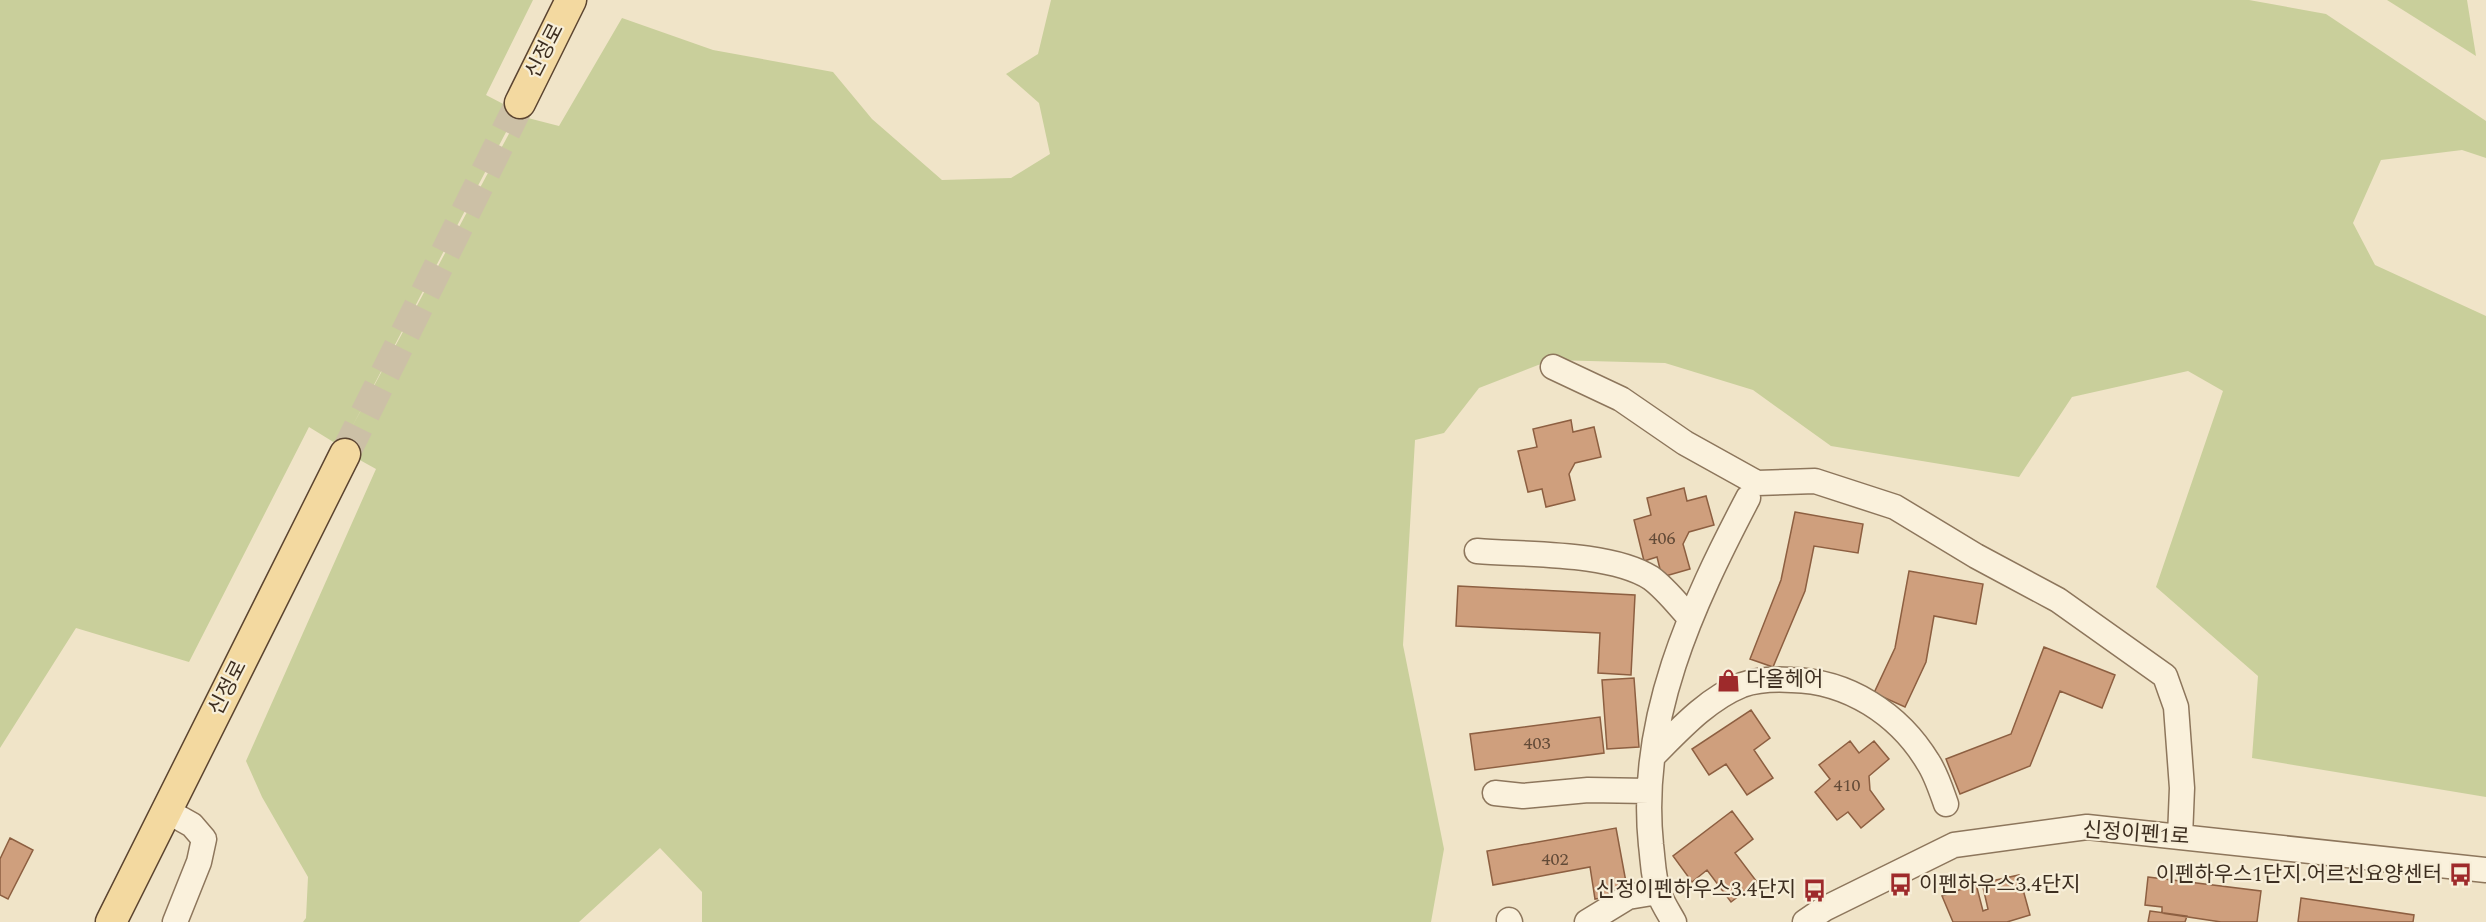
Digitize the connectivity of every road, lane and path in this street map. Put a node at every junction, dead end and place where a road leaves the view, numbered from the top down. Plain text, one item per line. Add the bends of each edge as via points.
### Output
1 (565, 7) edge
2 (520, 103) tunnel mouth
3 (1553, 367) dead end
4 (345, 454) tunnel mouth
5 (1748, 498) dead end
6 (1477, 551) dead end
7 (1690, 618) junction
8 (1653, 756) junction
9 (1649, 791) junction
10 (1495, 793) dead end
11 (1946, 804) dead end
12 (166, 811) junction
13 (2180, 837) junction
14 (2486, 870) edge
15 (1658, 892) junction
16 (111, 922) edge
17 (175, 922) edge
18 (1587, 922) edge
19 (1674, 922) edge
20 (1805, 922) edge

1 - 2 main road, 신정로
3 - 13 street via 1621,399 1685,443 1757,483 1815,481 1894,507 2058,600 2165,676 2176,707 2182,789
4 - 12 main road, 신정로
5 - 7 street
6 - 7 street via 1625,565 1652,579
7 - 8 street via 1673,663
8 - 9 street
8 - 11 street via 1688,721 1743,685 1769,679 1829,684 1870,703 1906,734 1928,762
9 - 10 street via 1588,790 1523,796
9 - 15 street via 1650,837
12 - 16 main road, 신정로
12 - 17 street via 192,825 204,839
13 - 14 street, 신정이펜1로
13 - 20 street, 신정이펜1로 via 2087,827 1954,845
15 - 18 street via 1628,897
15 - 19 street

